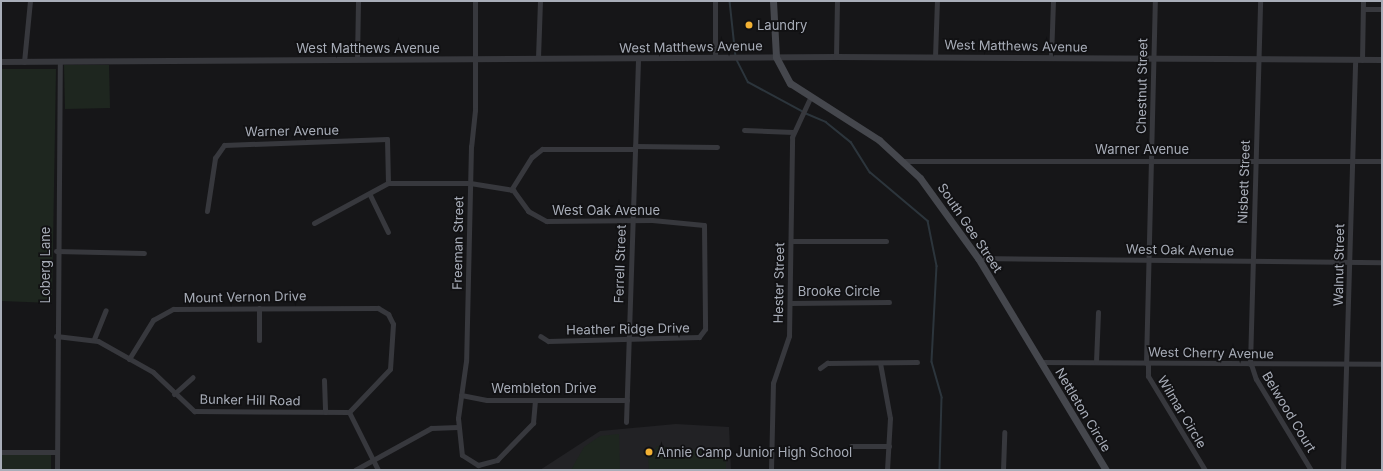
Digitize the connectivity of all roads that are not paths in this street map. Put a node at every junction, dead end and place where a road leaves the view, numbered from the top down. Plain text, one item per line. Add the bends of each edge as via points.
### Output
1 (30, 1) edge
2 (358, 1) edge
3 (474, 1) edge
4 (540, 1) edge
5 (715, 1) edge
6 (773, 1) edge
7 (837, 1) edge
8 (937, 1) edge
9 (1053, 1) edge
10 (1155, 1) edge
11 (1260, 1) edge
12 (1363, 1) edge
13 (1363, 9) junction
14 (1382, 9) edge
15 (836, 56) junction
16 (935, 56) junction
17 (715, 57) junction
18 (776, 57) junction
19 (538, 58) junction
20 (638, 58) junction
21 (1051, 58) junction
22 (1153, 58) junction
23 (357, 59) junction
24 (476, 59) junction
25 (1259, 59) junction
26 (1358, 60) junction
27 (1382, 60) edge
28 (60, 61) junction
29 (1, 62) edge
30 (24, 62) junction
31 (810, 98) junction
32 (744, 130) dead end
33 (793, 132) junction
34 (635, 147) junction
35 (717, 147) dead end
36 (1151, 159) junction
37 (1256, 160) junction
38 (903, 161) junction
39 (1352, 161) junction
40 (1382, 161) edge
41 (388, 183) junction
42 (470, 183) junction
43 (511, 190) junction
44 (370, 195) junction
45 (208, 211) dead end
46 (633, 221) junction
47 (314, 222) dead end
48 (704, 225) joint
49 (388, 232) dead end
50 (791, 241) junction
51 (886, 241) dead end
52 (56, 251) junction
53 (144, 253) dead end
54 (978, 258) junction
55 (1148, 260) junction
56 (1253, 261) junction
57 (1350, 262) junction
58 (1382, 262) edge
59 (790, 302) junction
60 (889, 302) dead end
61 (258, 308) junction
62 (106, 310) dead end
63 (1098, 312) dead end
64 (56, 336) junction
65 (540, 336) dead end
66 (94, 339) junction
67 (259, 340) dead end
68 (629, 341) junction
69 (129, 359) junction
70 (917, 362) dead end
71 (1040, 362) junction
72 (1096, 362) junction
73 (880, 363) junction
74 (1147, 363) junction
75 (1251, 364) junction
76 (1348, 364) junction
77 (1382, 364) edge
78 (820, 368) dead end
79 (193, 377) dead end
80 (324, 380) dead end
81 (174, 394) junction
82 (461, 395) junction
83 (535, 400) junction
84 (627, 400) junction
85 (325, 412) junction
86 (349, 412) junction
87 (626, 422) dead end
88 (458, 427) junction
89 (1004, 432) dead end
90 (851, 446) dead end
91 (889, 446) junction
92 (1, 452) edge
93 (57, 452) junction
94 (374, 459) junction
95 (57, 470) edge
96 (355, 470) edge
97 (378, 470) edge
98 (771, 470) edge
99 (888, 470) edge
100 (1003, 470) edge
101 (1106, 470) edge
102 (1205, 470) edge
103 (1311, 470) edge
104 (1343, 470) edge

1 - 30 street
2 - 23 street
3 - 24 street, Freeman Street
4 - 19 street
5 - 17 street
6 - 18 main road, South Gee Street
7 - 15 street
8 - 16 street
9 - 21 street
10 - 22 street, Chestnut Street
11 - 25 street, Nisbett Street
12 - 13 street, Walnut Street
13 - 14 street
13 - 26 street, Walnut Street
15 - 16 street, West Matthews Avenue
15 - 18 street, West Matthews Avenue
16 - 21 street, West Matthews Avenue
17 - 18 street, West Matthews Avenue
17 - 20 street, West Matthews Avenue
18 - 31 main road, South Gee Street via 790,83
19 - 20 street, West Matthews Avenue
19 - 24 street, West Matthews Avenue
20 - 34 street, Ferrell Street
21 - 22 street, West Matthews Avenue
22 - 25 street, West Matthews Avenue
22 - 36 street, Chestnut Street
23 - 24 street, West Matthews Avenue
23 - 28 street, West Matthews Avenue
24 - 42 street, Freeman Street
25 - 26 street, West Matthews Avenue
25 - 37 street, Nisbett Street
26 - 27 street, West Matthews Avenue
26 - 39 street, Walnut Street
28 - 30 street, West Matthews Avenue
28 - 52 street, Loberg Lane
29 - 30 street, West Matthews Avenue
31 - 33 street, Hester Street
31 - 38 main road, South Gee Street via 853,122
32 - 33 street
33 - 50 street, Hester Street
34 - 35 street
34 - 43 street via 542,149 532,157
34 - 46 street, Ferrell Street
36 - 37 street, Warner Avenue
36 - 38 street, Warner Avenue
36 - 55 street, Chestnut Street
37 - 39 street, Warner Avenue
37 - 56 street, Nisbett Street
38 - 54 main road, South Gee Street via 947,210
39 - 40 street, Warner Avenue
39 - 57 street, Walnut Street
41 - 42 street
41 - 44 street
41 - 45 street, Warner Avenue via 387,139 224,145 215,158
42 - 43 street
42 - 82 street, Freeman Street via 466,361
43 - 46 street, West Oak Avenue via 528,211 540,220
44 - 47 street
44 - 49 street
46 - 48 street, West Oak Avenue via 698,222
46 - 68 street, Ferrell Street
48 - 68 street, Heather Ridge Drive via 704,331 694,339
50 - 51 street
50 - 59 street, Hester Street
52 - 53 street
52 - 64 street, Loberg Lane
54 - 55 street, West Oak Avenue
54 - 71 main road, South Gee Street
55 - 56 street, West Oak Avenue
55 - 74 street, Chestnut Street
56 - 57 street, West Oak Avenue
56 - 75 street, Nisbett Street
57 - 58 street, West Oak Avenue
57 - 76 street, Walnut Street
59 - 60 street, Brooke Circle
59 - 98 street, Hester Street via 786,350 772,383
61 - 67 street
61 - 69 street, Mount Vernon Drive via 181,308 165,312 148,326
61 - 86 street, Mount Vernon Drive via 375,307 385,311 393,324 390,369
62 - 66 street
63 - 72 street
64 - 66 street, Bunker Hill Road
64 - 93 street, Loberg Lane
65 - 68 street, Heather Ridge Drive via 548,341
66 - 69 street, Bunker Hill Road
68 - 84 street, Ferrell Street
69 - 81 street, Bunker Hill Road via 158,377
70 - 73 street
71 - 72 street, West Cherry Avenue
71 - 101 main road, Nettleton Circle
72 - 74 street, West Cherry Avenue
73 - 78 street via 827,363
73 - 91 street via 889,412
74 - 75 street, West Cherry Avenue
74 - 102 street, Wilmar Circle via 1148,376
75 - 76 street, West Cherry Avenue
75 - 103 street, Belwood Court via 1256,379
76 - 77 street, West Cherry Avenue
76 - 104 street, Walnut Street
79 - 81 street
80 - 85 street
81 - 85 street, Bunker Hill Road via 187,407 200,412
82 - 83 street, Wembleton Drive
82 - 88 street, Freeman Street
83 - 84 street, Wembleton Drive
83 - 88 street, Freeman Street via 533,424 492,464 478,465 467,461 460,451
84 - 87 street, Ferrell Street
85 - 86 street, Bunker Hill Road
86 - 94 street
88 - 94 street via 432,428
89 - 100 street
90 - 91 street
91 - 99 street
92 - 93 street
93 - 95 street, Loberg Lane
94 - 96 street
94 - 97 street

